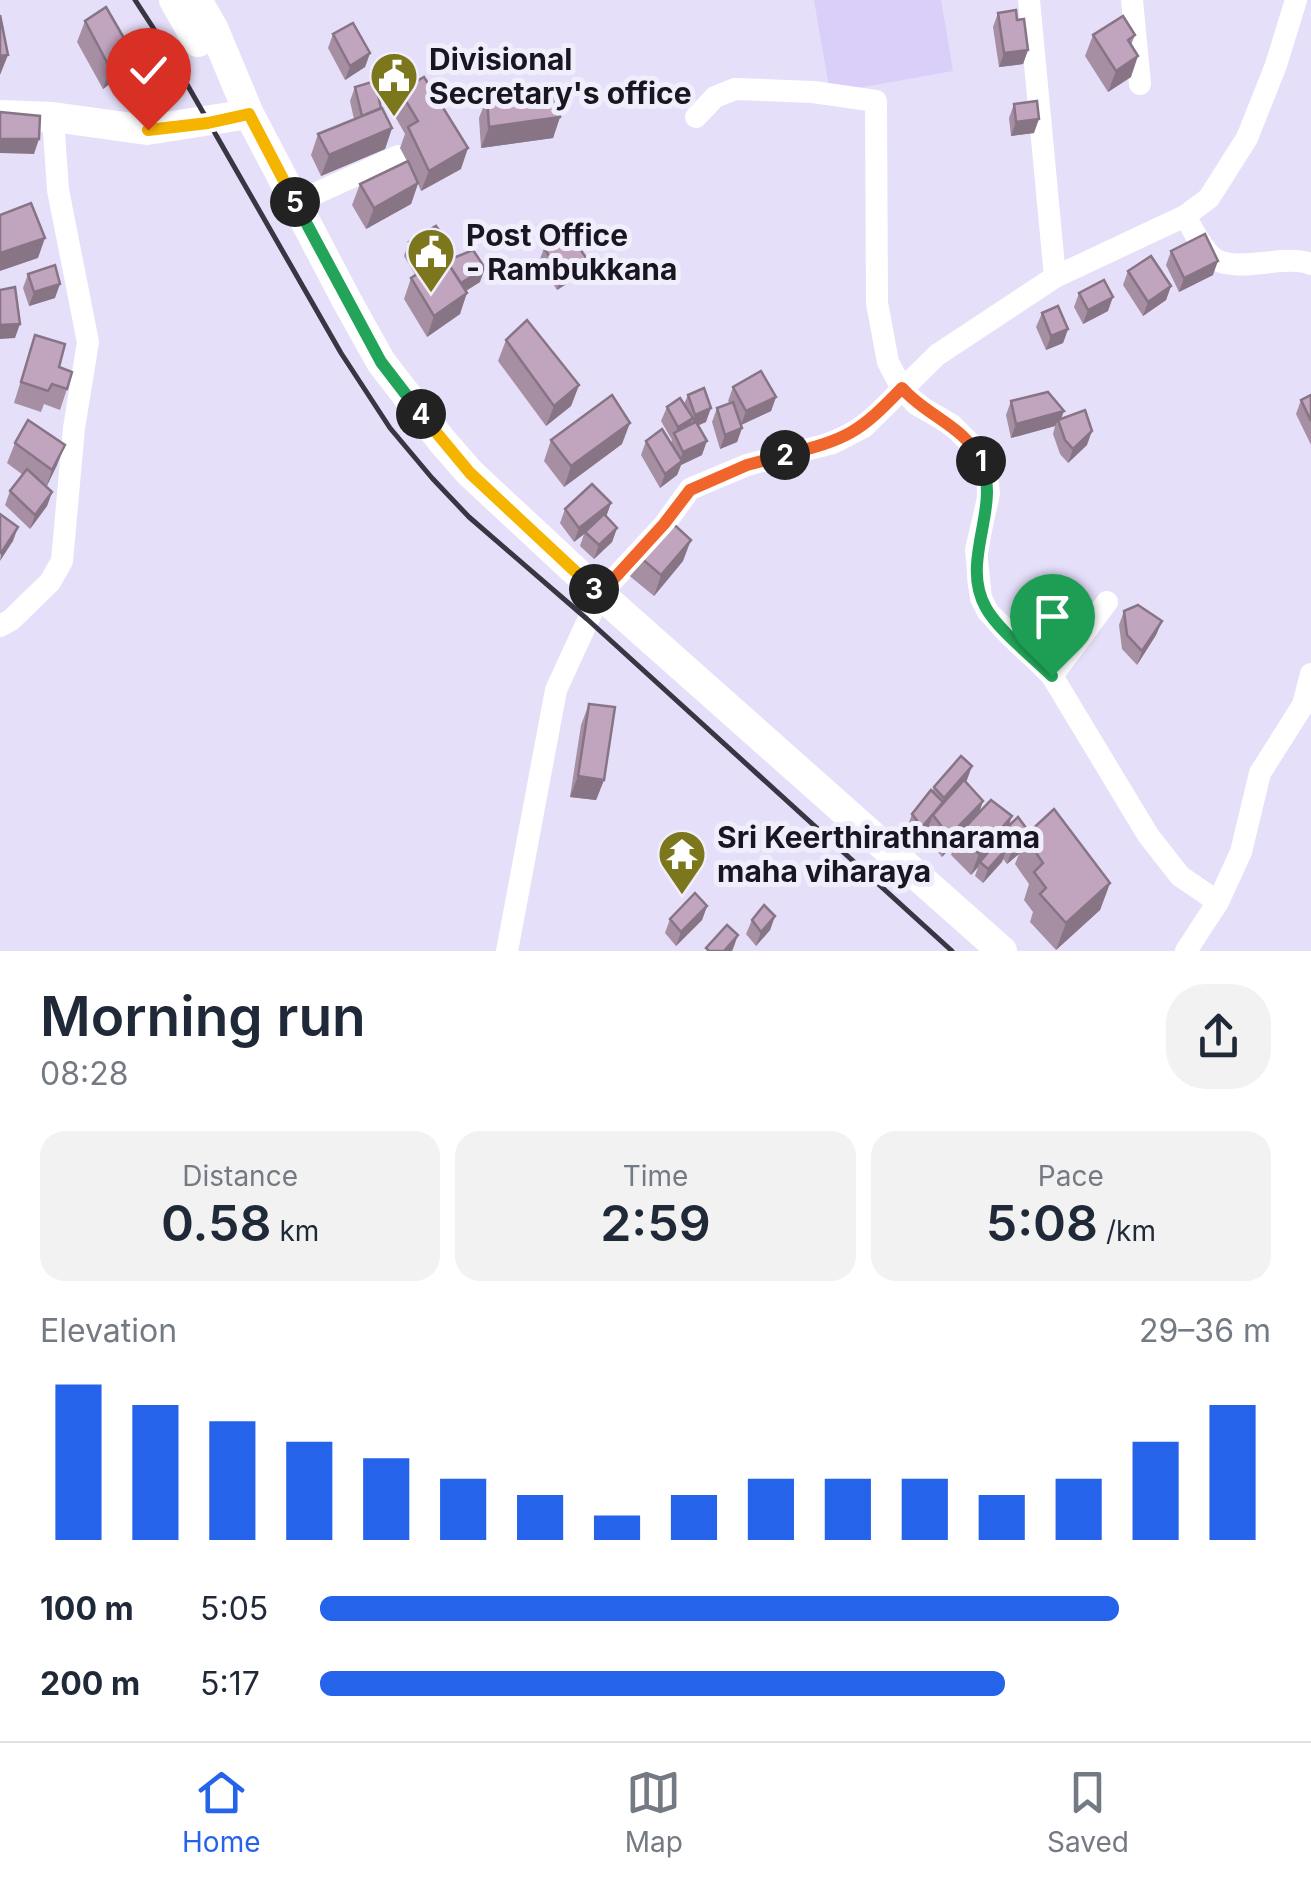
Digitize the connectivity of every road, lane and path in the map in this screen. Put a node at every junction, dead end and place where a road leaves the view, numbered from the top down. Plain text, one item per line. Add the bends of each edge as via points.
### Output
1 (174, 0) edge
2 (197, 0) edge
3 (1029, 0) edge
4 (1132, 0) edge
5 (1296, 0) edge
6 (1140, 84) dead end
7 (0, 114) edge
8 (249, 114) junction
9 (53, 117) junction
10 (696, 117) dead end
11 (398, 156) dead end
12 (295, 203) junction
13 (1185, 216) junction
14 (1311, 264) edge
15 (1055, 277) junction
16 (902, 388) junction
17 (600, 594) junction
18 (1107, 602) dead end
19 (0, 626) edge
20 (1311, 674) edge
21 (1052, 676) junction
22 (1218, 902) junction
23 (507, 951) edge
24 (1002, 951) edge
25 (1186, 951) edge

1 - 8 main road
2 - 8 main road
3 - 15 street
4 - 6 street
5 - 13 street via 1247,138 1209,198
7 - 9 main road
8 - 9 main road via 148,130
8 - 12 main road
9 - 19 street via 58,190 88,342 62,561 50,582
10 - 16 street via 715,97 735,89 876,100 877,302 888,362
11 - 12 street
12 - 17 main road via 381,362 412,402 470,473
13 - 14 street via 1215,260
13 - 15 street
15 - 16 street via 937,355
16 - 17 street via 864,427 833,443 747,465 690,490
16 - 21 street via 976,449 989,494 976,550 981,598
17 - 23 street via 556,690
17 - 24 main road
18 - 21 street
20 - 22 street via 1303,705 1260,773 1241,852
21 - 22 street via 1148,835 1180,876
22 - 25 street

